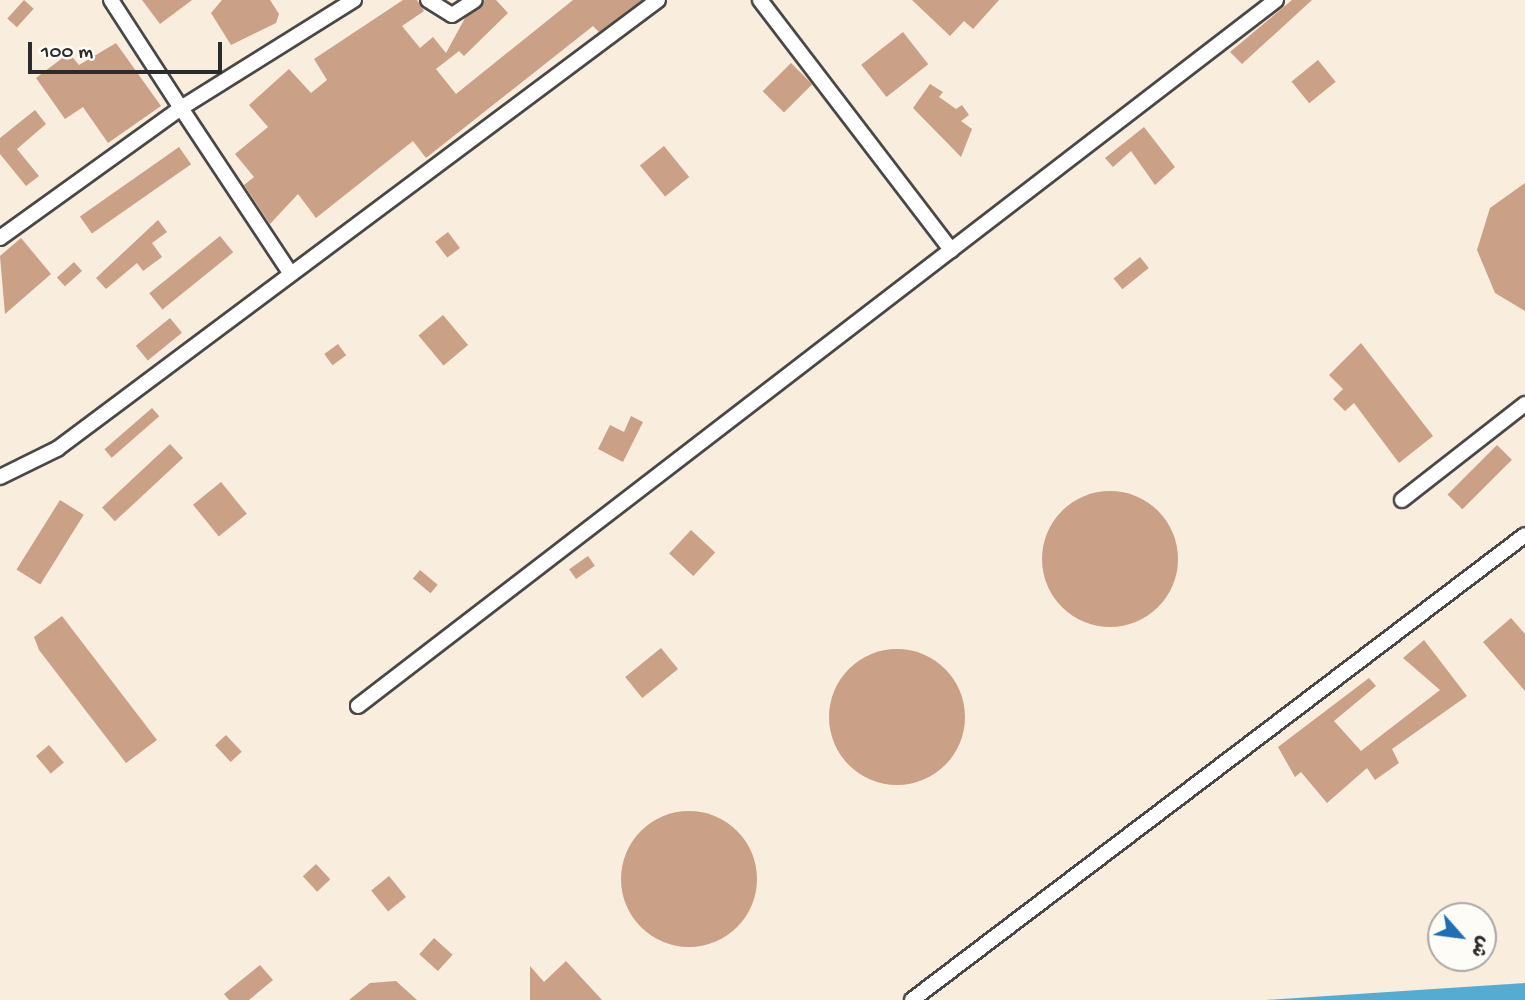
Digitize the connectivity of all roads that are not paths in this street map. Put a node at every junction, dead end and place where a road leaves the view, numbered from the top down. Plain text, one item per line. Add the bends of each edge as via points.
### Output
1 (111, 0) edge
2 (354, 0) edge
3 (428, 0) edge
4 (475, 0) edge
5 (658, 0) edge
6 (760, 0) edge
7 (1276, 0) edge
8 (181, 108) junction
9 (0, 238) edge
10 (951, 250) junction
11 (291, 274) junction
12 (1525, 404) edge
13 (0, 477) edge
14 (1402, 500) dead end
15 (1525, 535) edge
16 (358, 706) dead end
17 (912, 1000) edge

1 - 8 lane
2 - 8 lane
3 - 4 lane via 452,15
5 - 11 lane
6 - 10 lane
7 - 10 lane
8 - 9 lane
8 - 11 lane
10 - 16 lane
11 - 13 lane via 57,449
12 - 14 lane
15 - 17 lane

